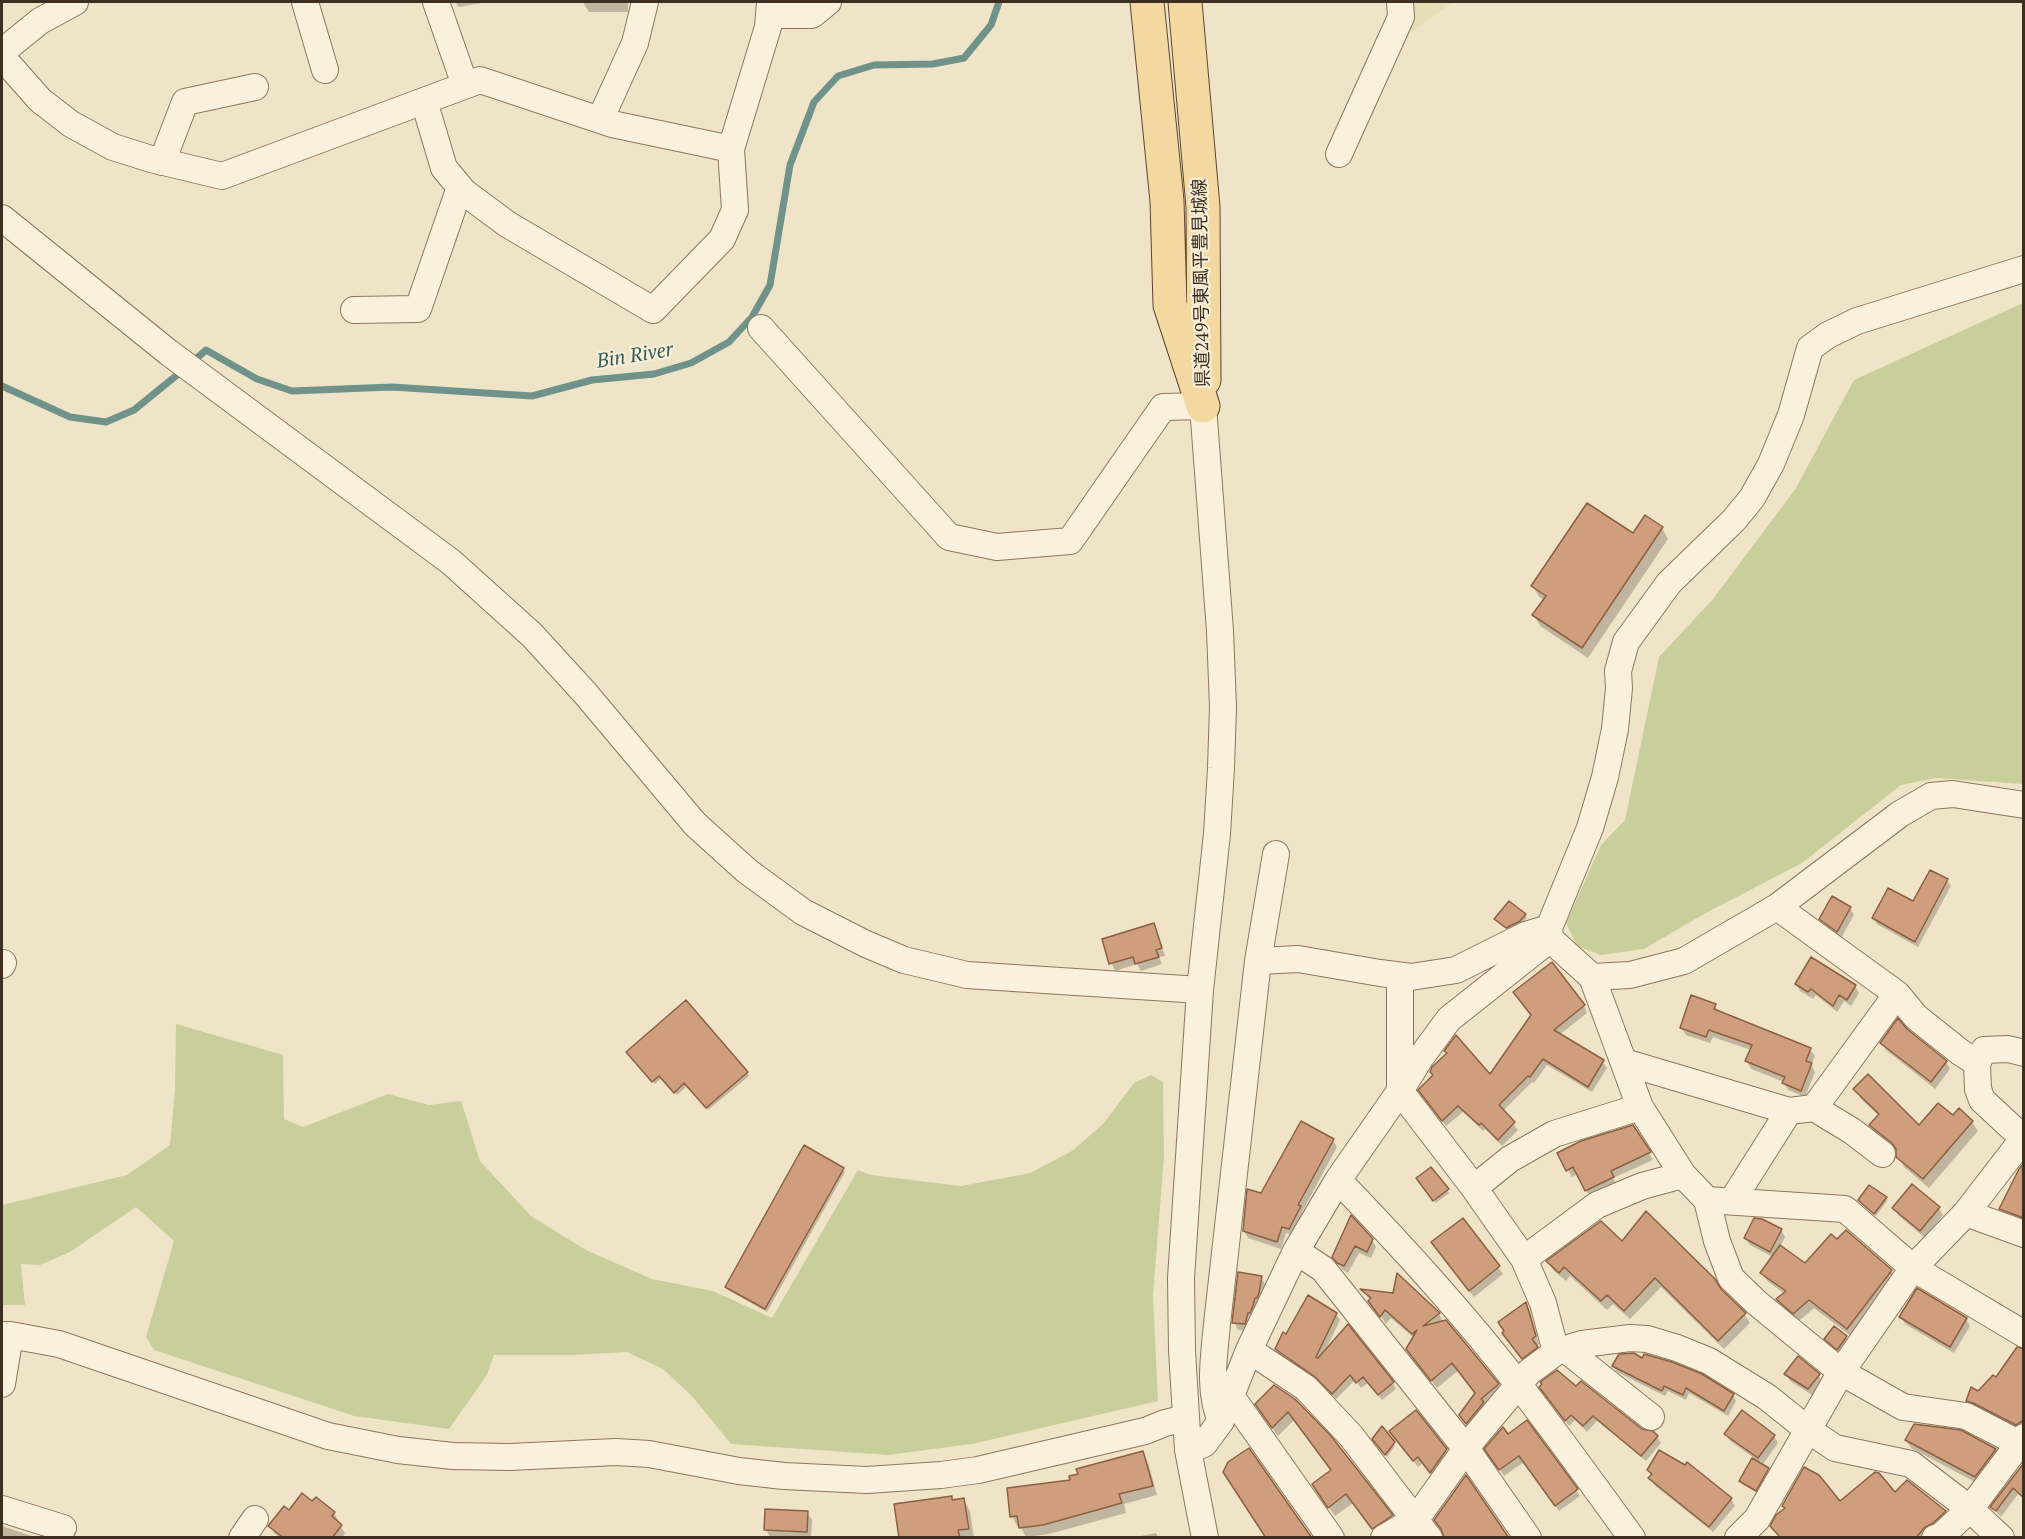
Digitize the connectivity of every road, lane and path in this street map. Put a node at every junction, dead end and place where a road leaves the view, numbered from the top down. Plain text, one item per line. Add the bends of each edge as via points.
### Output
1 (75, 2) edge
2 (305, 2) edge
3 (436, 2) edge
4 (645, 2) edge
5 (828, 2) edge
6 (1147, 2) edge
7 (1185, 2) edge
8 (1400, 2) edge
9 (770, 8) edge
10 (41, 11) edge
11 (2, 52) edge
12 (2, 57) edge
13 (325, 70) dead end
14 (465, 85) junction
15 (255, 87) dead end
16 (423, 101) junction
17 (600, 120) junction
18 (731, 149) junction
19 (1339, 154) dead end
20 (162, 162) junction
21 (460, 187) junction
22 (2, 218) edge
23 (2024, 269) edge
24 (354, 310) dead end
25 (761, 328) dead end
26 (1203, 406) junction
27 (2024, 805) edge
28 (1276, 854) dead end
29 (1777, 907) junction
30 (1549, 933) junction
31 (1258, 961) junction
32 (1400, 976) junction
33 (1592, 977) junction
34 (1200, 990) junction
35 (1897, 994) junction
36 (2024, 1053) edge
37 (1624, 1062) junction
38 (1977, 1063) junction
39 (1400, 1090) junction
40 (1640, 1107) junction
41 (1814, 1108) junction
42 (1789, 1111) junction
43 (2023, 1139) edge
44 (1882, 1154) dead end
45 (1683, 1175) junction
46 (1338, 1179) junction
47 (1474, 1188) junction
48 (1707, 1200) junction
49 (1734, 1201) junction
50 (1966, 1213) junction
51 (2024, 1234) edge
52 (1296, 1251) junction
53 (1524, 1259) junction
54 (1913, 1268) junction
55 (2024, 1334) edge
56 (6, 1335) edge
57 (1249, 1350) junction
58 (1561, 1350) junction
59 (1841, 1372) junction
60 (2, 1384) edge
61 (1518, 1384) junction
62 (1231, 1396) junction
63 (1651, 1417) dead end
64 (1185, 1418) junction
65 (1221, 1421) junction
66 (1807, 1429) junction
67 (2022, 1443) edge
68 (1188, 1450) junction
69 (1467, 1450) junction
70 (2, 1509) edge
71 (1970, 1509) junction
72 (63, 1528) dead end
73 (1422, 1528) edge
74 (1205, 1538) edge
75 (1331, 1538) edge
76 (1384, 1538) edge
77 (1528, 1538) edge
78 (1632, 1538) edge
79 (1738, 1538) edge
80 (1935, 1538) edge
81 (2001, 1538) edge

1 - 10 street
2 - 13 street
3 - 14 street
4 - 17 street via 635,43
5 - 9 street via 812,15
6 - 26 main road, 県道249号東風平豊見城線 via 1167,201 1170,305
7 - 26 main road, 県道249号東風平豊見城線 via 1203,207
8 - 19 street via 1401,17
9 - 18 street via 768,27
10 - 11 street
12 - 20 street via 40,100 70,124 113,147
14 - 16 street
14 - 17 street via 480,80
15 - 20 street via 185,102
16 - 20 street via 222,176
16 - 21 street via 444,168
17 - 18 street
18 - 21 street via 735,210 722,239 653,310 507,224
21 - 24 street via 418,309
22 - 34 street via 168,352 452,562 532,635 695,824 747,871 803,912 904,960 967,975
23 - 30 street via 1857,321 1809,348 1791,415 1752,498 1669,583 1626,642 1618,671 1615,729 1605,777 1590,828
25 - 26 street via 949,537 997,547 1070,541 1163,406
26 - 34 street via 1222,707 1217,834
27 - 29 street via 1953,794 1931,796 1900,814
28 - 31 street
29 - 33 street via 1684,961 1630,975
29 - 35 street
30 - 32 street via 1526,935 1456,970
30 - 33 street
30 - 39 street via 1449,1019
31 - 32 street via 1298,959
31 - 65 street via 1212,1382
32 - 39 street
33 - 37 street
34 - 64 street via 1180,1278
35 - 38 street via 1916,1017
35 - 41 street
36 - 38 street via 1984,1050
37 - 40 street
37 - 42 street
38 - 43 street via 1982,1100
39 - 46 street
39 - 47 street
40 - 45 street
40 - 47 street via 1554,1134 1510,1159
41 - 42 street
41 - 44 street
42 - 49 street
43 - 50 street
45 - 48 street
45 - 53 street via 1642,1186 1597,1205
46 - 52 street
46 - 61 street via 1403,1247
47 - 53 street
48 - 49 street
48 - 59 street via 1731,1278
49 - 54 street via 1845,1209
50 - 51 street
50 - 54 street
52 - 57 street
52 - 69 street via 1323,1269
53 - 58 street
54 - 55 street
54 - 59 street
56 - 60 street
56 - 64 street via 59,1344 328,1436 453,1456 510,1458 616,1452 772,1475 867,1480 978,1470
57 - 62 street
57 - 73 street via 1306,1388 1351,1436
58 - 61 street
58 - 63 street
58 - 66 street via 1630,1338 1677,1348 1709,1361 1767,1397
59 - 66 street
59 - 67 street via 1903,1407 1966,1416
61 - 69 street
61 - 78 street
62 - 65 street
62 - 75 street
64 - 68 street
65 - 68 street via 1203,1444
66 - 71 street via 1835,1448 1911,1464
66 - 79 street via 1758,1519
67 - 71 street
68 - 74 street
69 - 73 street
69 - 77 street
70 - 72 street
71 - 80 street
71 - 81 street
73 - 76 street

